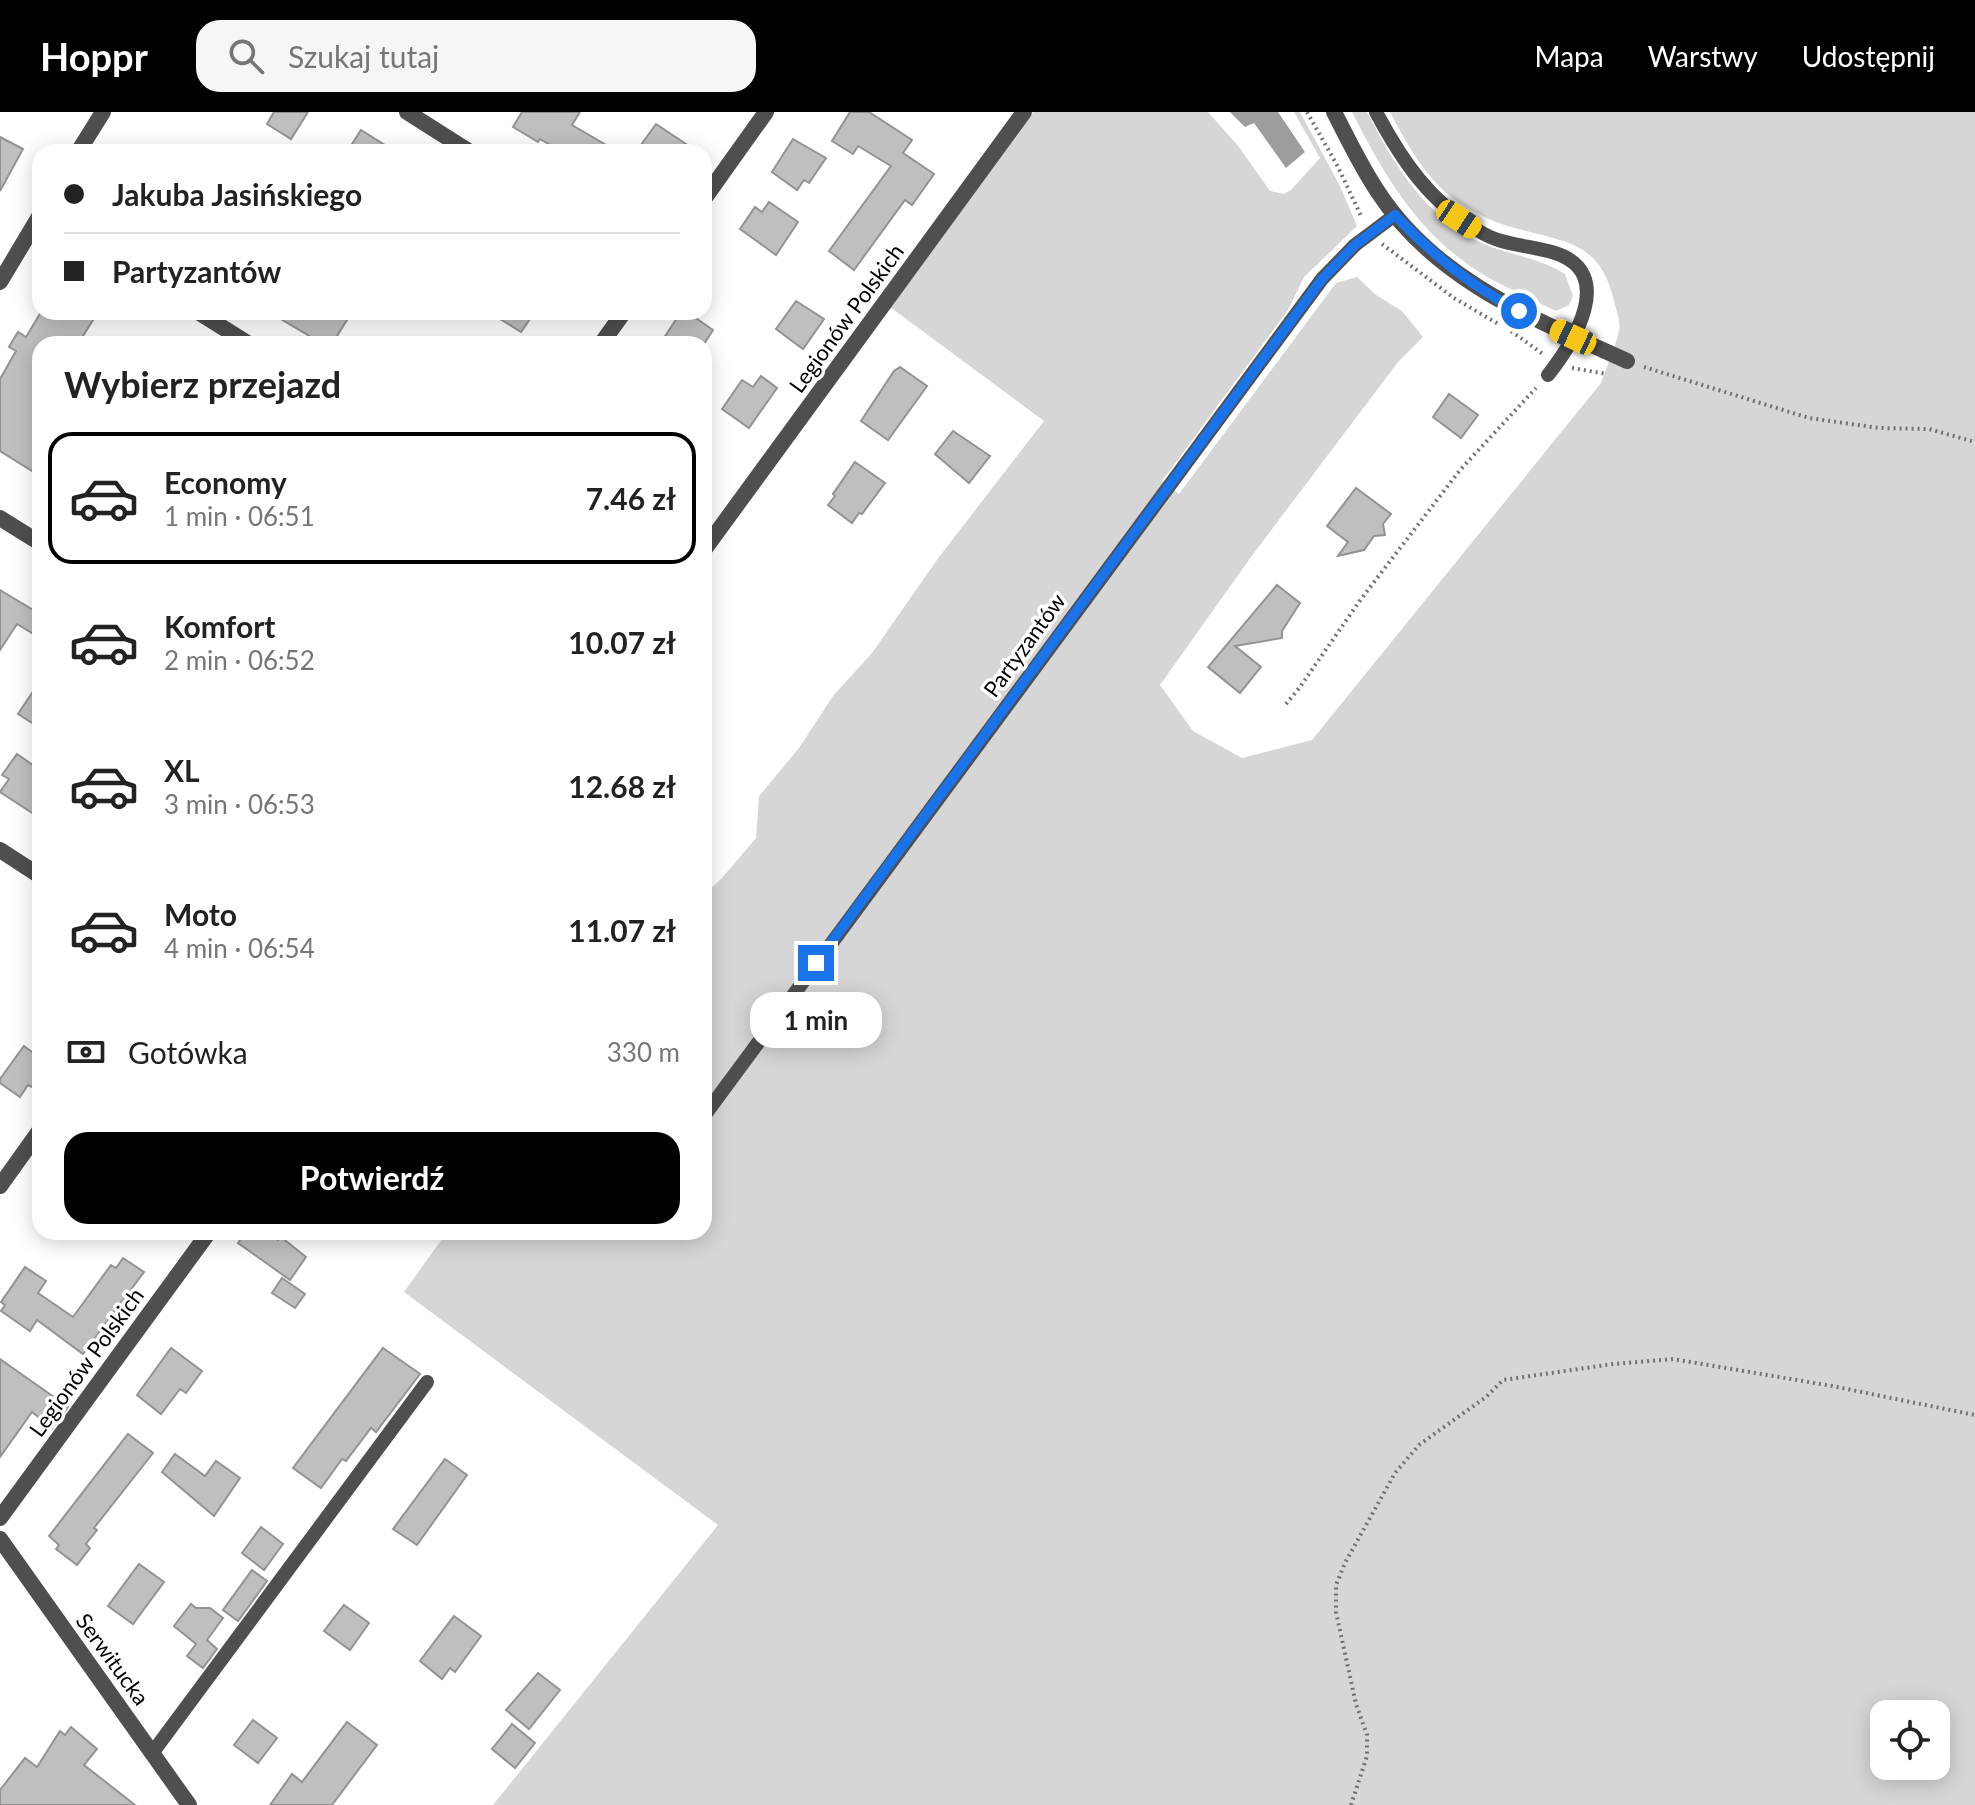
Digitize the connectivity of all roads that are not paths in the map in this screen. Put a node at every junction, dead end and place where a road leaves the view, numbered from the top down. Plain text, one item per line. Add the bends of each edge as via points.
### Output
1 (103, 112) edge
2 (407, 112) edge
3 (766, 112) edge
4 (1024, 112) edge
5 (1334, 112) edge
6 (1376, 112) edge
7 (83, 144) edge
8 (457, 144) edge
9 (712, 188) edge
10 (1395, 215) junction
11 (32, 228) edge
12 (0, 282) edge
13 (211, 320) edge
14 (236, 336) edge
15 (1573, 337) junction
16 (1627, 361) road end
17 (1548, 375) road end
18 (0, 518) edge
19 (32, 538) edge
20 (712, 539) edge
21 (0, 850) edge
22 (32, 871) edge
23 (712, 1105) edge
24 (32, 1141) edge
25 (0, 1186) edge
26 (203, 1240) edge
27 (427, 1382) dead end
28 (0, 1518) edge
29 (0, 1539) edge
30 (153, 1752) junction
31 (189, 1805) edge

1 - 7 street
2 - 8 street
3 - 9 street
4 - 20 street, Legionów Polskich
5 - 10 street
6 - 15 lane via 1413,174 1459,219 1509,244 1556,253 1584,273 1588,294
10 - 15 street via 1464,279
10 - 23 lane, Partyzantów via 1322,279
11 - 12 street
13 - 14 street
15 - 16 street
15 - 17 lane
18 - 19 street
21 - 22 street
24 - 25 street
26 - 28 street, Legionów Polskich
27 - 30 lane
29 - 30 street, Serwitucka
30 - 31 street, Serwitucka

